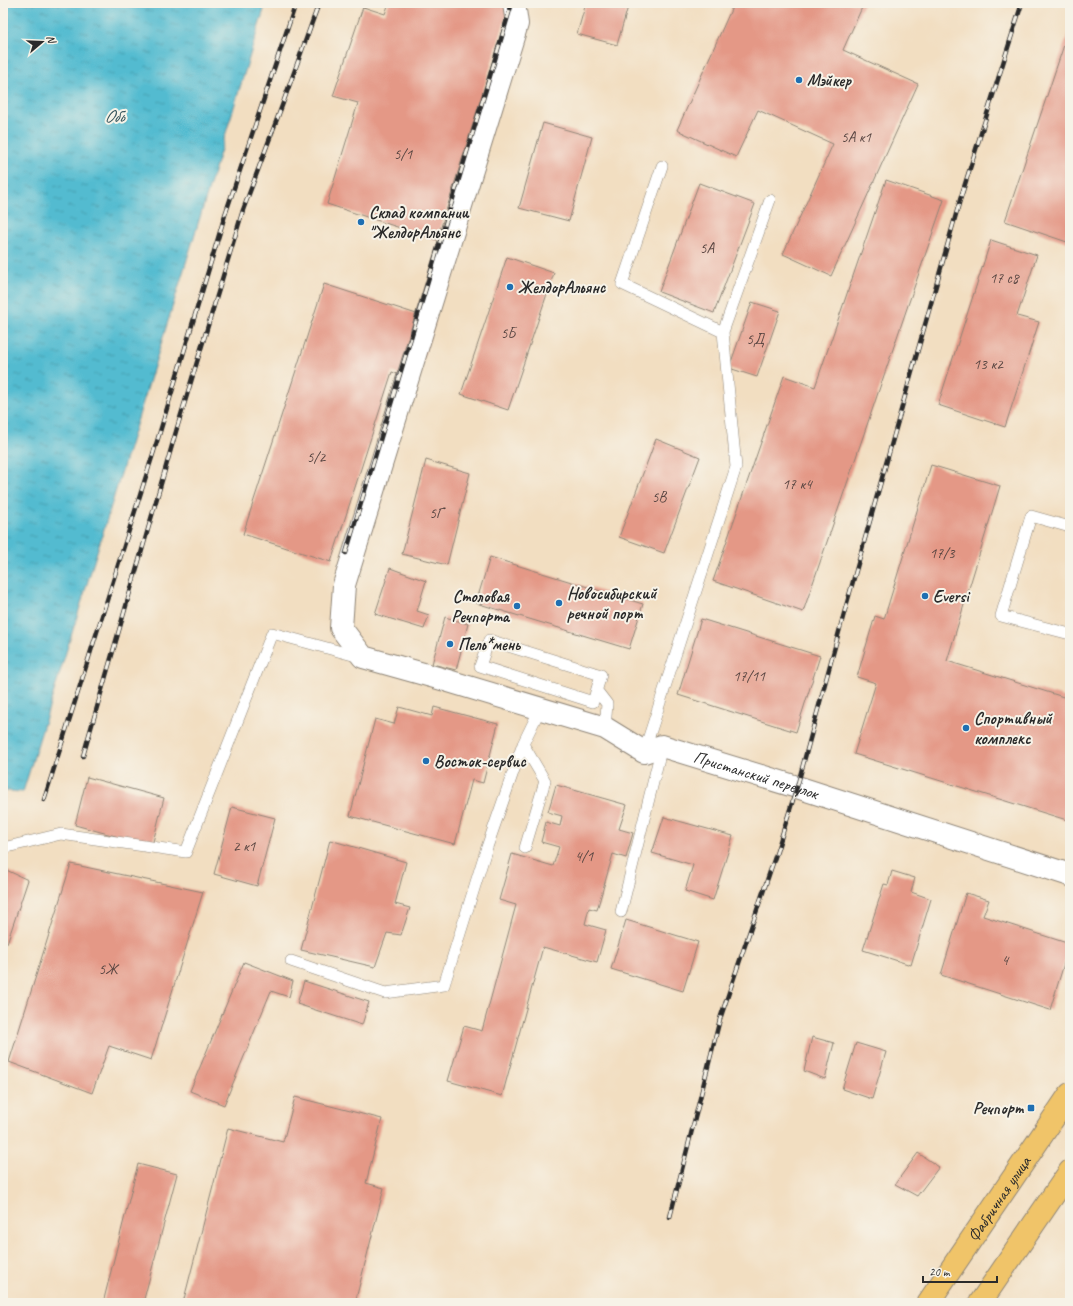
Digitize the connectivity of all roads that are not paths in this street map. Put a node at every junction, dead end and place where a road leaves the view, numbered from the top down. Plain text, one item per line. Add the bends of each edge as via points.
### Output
1 (514, 3) edge
2 (662, 166) dead end
3 (770, 200) dead end
4 (723, 332) junction
5 (1070, 527) edge
6 (1070, 634) edge
7 (363, 657) junction
8 (596, 691) junction
9 (540, 709) junction
10 (605, 728) junction
11 (523, 744) junction
12 (653, 749) junction
13 (3, 848) edge
14 (525, 848) dead end
15 (1070, 875) edge
16 (621, 912) dead end
17 (291, 961) dead end
18 (1070, 1094) edge
19 (1070, 1171) edge
20 (928, 1303) edge
21 (980, 1303) edge

1 - 7 street via 517,24 344,585 341,628
2 - 4 lane via 622,284
3 - 4 lane
4 - 12 lane via 736,467
5 - 6 lane via 1031,516 1001,616
7 - 9 street, Пристанский переулок
7 - 13 lane via 272,633 186,852 61,834
8 - 8 lane via 593,702 480,666 489,640 601,676
8 - 10 lane via 607,704
9 - 10 street, Пристанский переулок
9 - 11 lane
10 - 12 street, Пристанский переулок
11 - 14 lane via 545,781
11 - 17 lane via 486,850 444,984 386,993
12 - 15 street, Пристанский переулок via 790,785
12 - 16 lane
18 - 20 main road, Фабричная улица
19 - 21 main road

